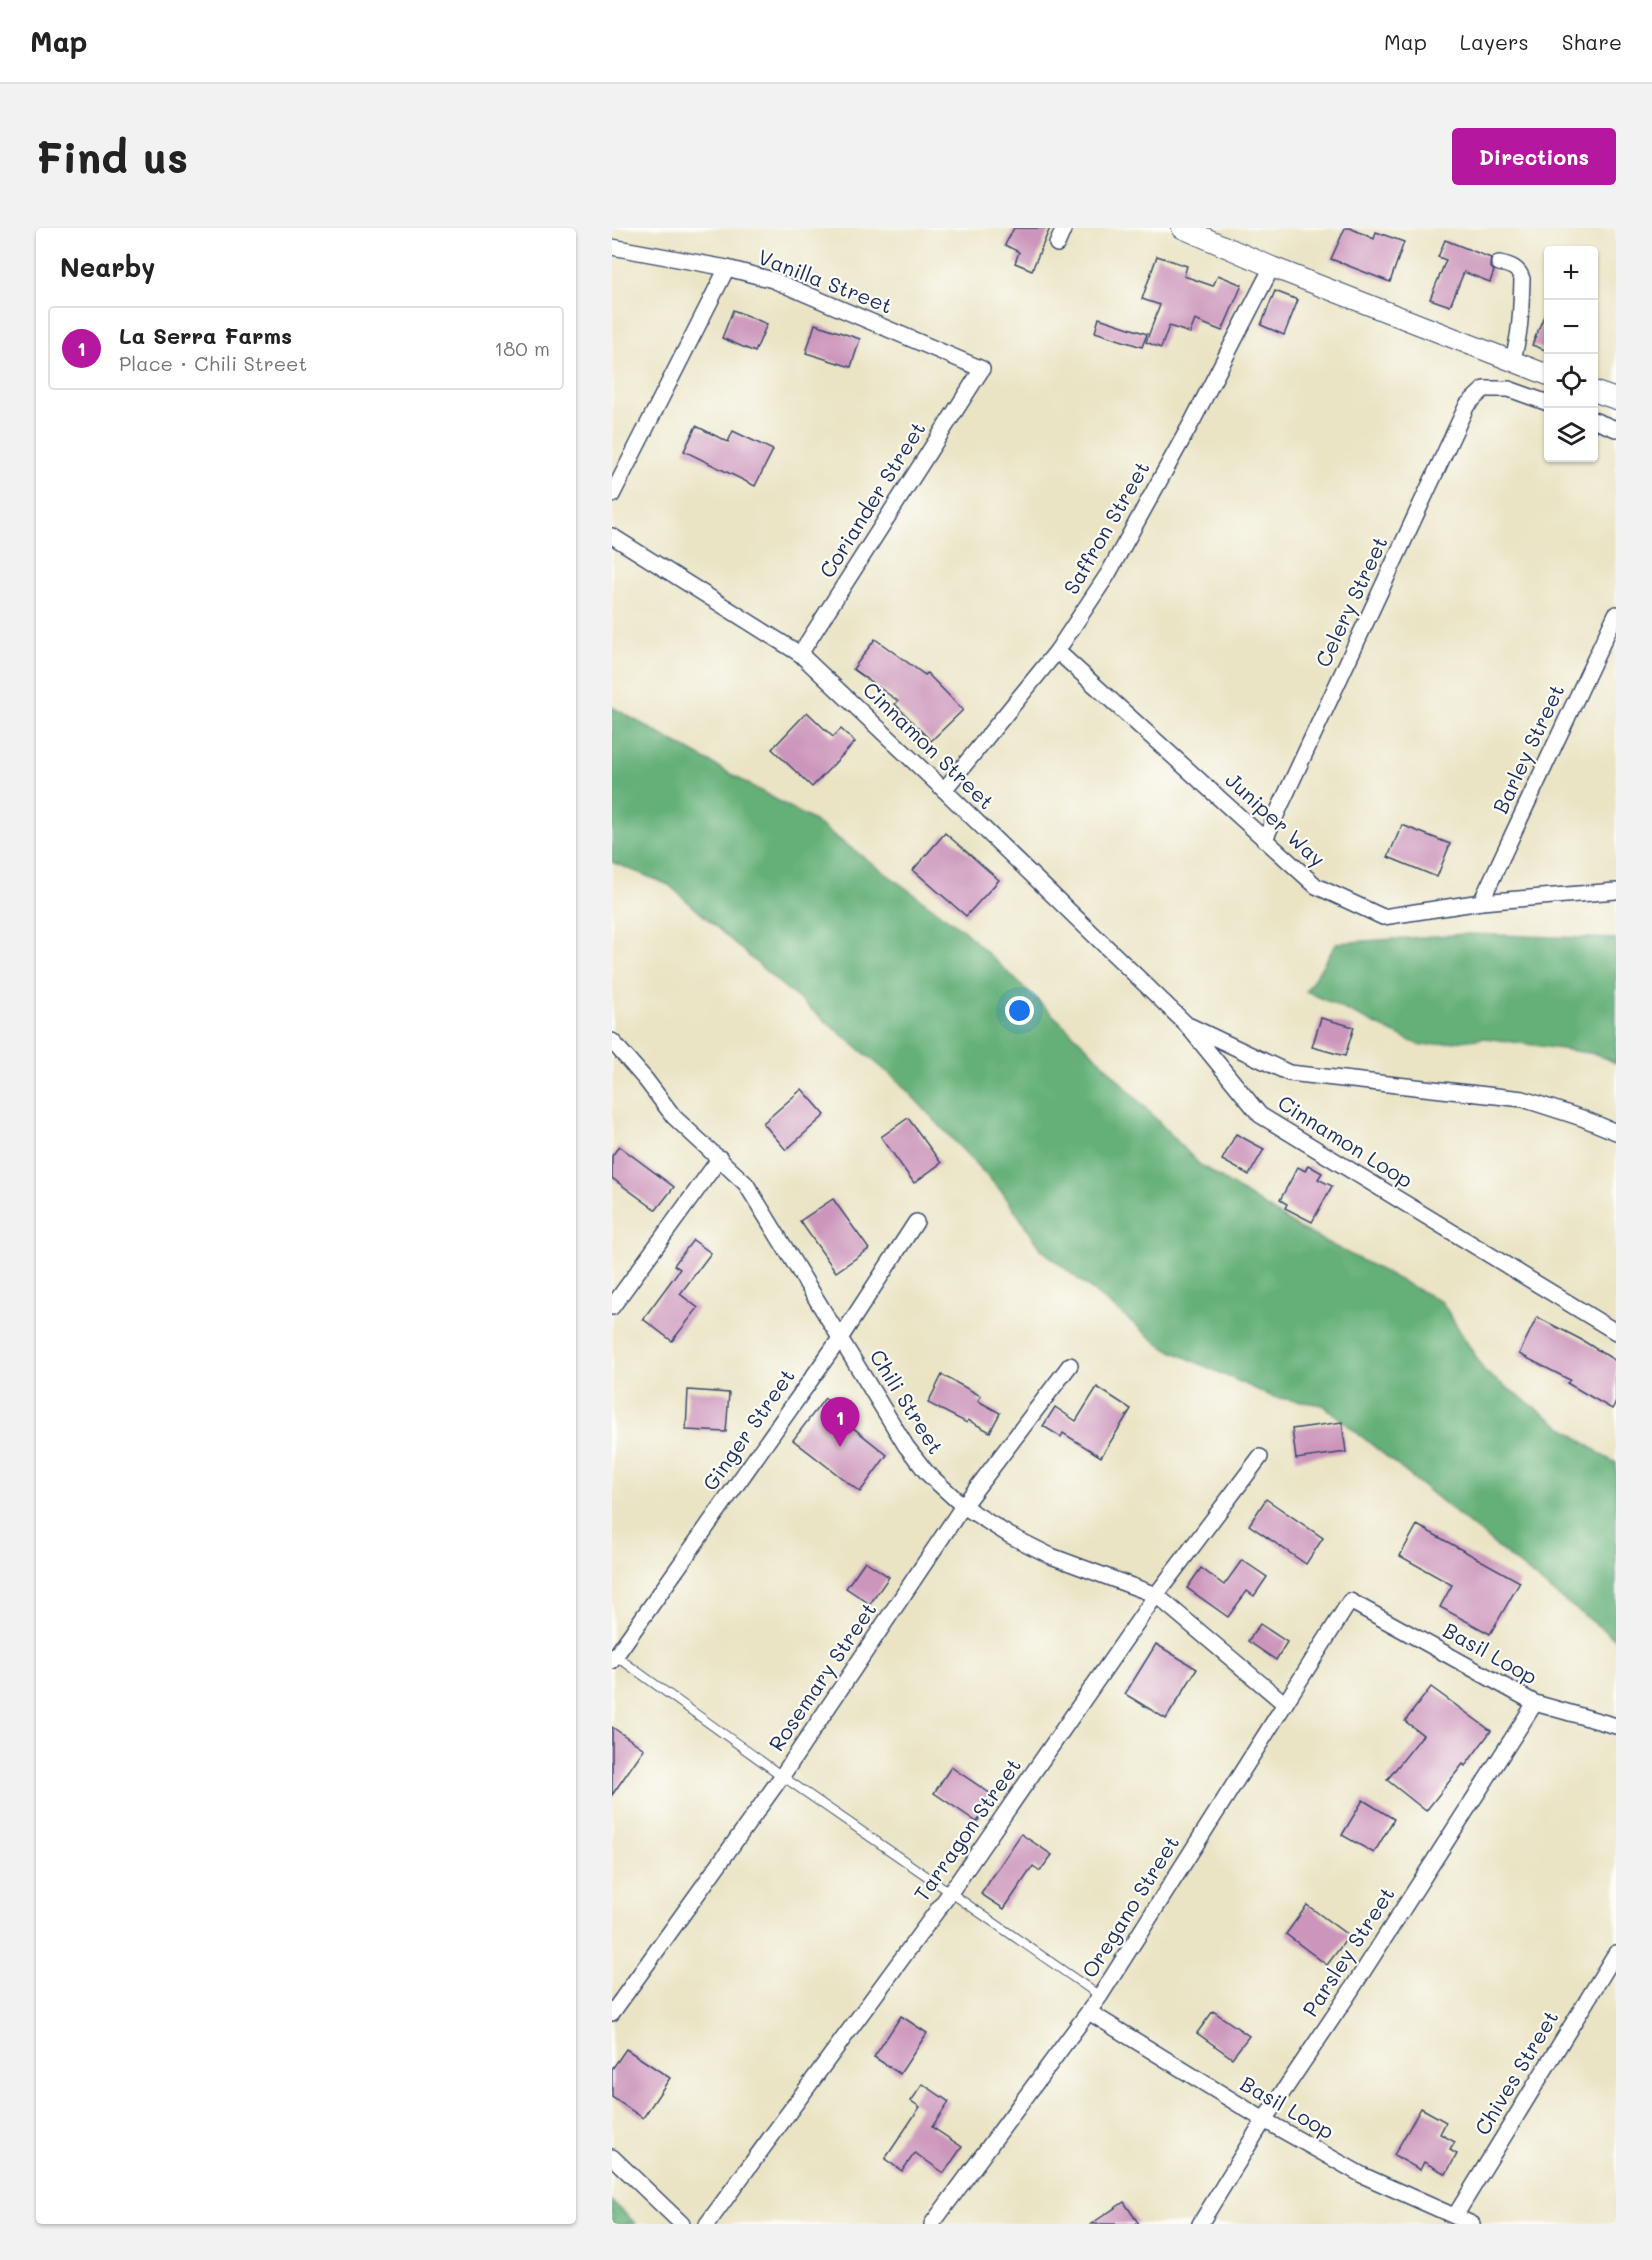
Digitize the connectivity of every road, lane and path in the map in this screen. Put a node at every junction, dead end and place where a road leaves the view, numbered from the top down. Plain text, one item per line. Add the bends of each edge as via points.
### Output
1 (1064, 228) edge
2 (1182, 228) edge
3 (1057, 244) dead end
4 (612, 247) edge
5 (1500, 263) dead end
6 (1272, 267) junction
7 (727, 268) junction
8 (1512, 361) junction
9 (982, 369) joint
10 (1544, 373) edge
11 (1598, 393) edge
12 (1616, 399) edge
13 (1544, 401) edge
14 (1598, 422) edge
15 (1616, 429) edge
16 (612, 495) edge
17 (612, 536) edge
18 (1616, 614) edge
19 (1057, 651) junction
20 (800, 654) junction
21 (944, 790) junction
22 (1265, 839) junction
23 (1616, 891) edge
24 (1481, 902) junction
25 (1185, 1023) junction
26 (612, 1041) edge
27 (1616, 1132) edge
28 (720, 1158) junction
29 (916, 1222) dead end
30 (612, 1307) edge
31 (1616, 1332) edge
32 (841, 1337) junction
33 (1071, 1365) dead end
34 (1260, 1456) dead end
35 (963, 1506) junction
36 (1156, 1595) junction
37 (1350, 1601) joint
38 (613, 1657) edge
39 (1535, 1703) junction
40 (1285, 1704) junction
41 (1616, 1726) edge
42 (782, 1776) junction
43 (950, 1893) junction
44 (1616, 1953) edge
45 (1100, 1996) junction
46 (1089, 2012) junction
47 (612, 2013) edge
48 (1264, 2120) junction
49 (612, 2157) edge
50 (1455, 2216) junction
51 (682, 2224) edge
52 (707, 2224) edge
53 (932, 2224) edge
54 (1200, 2224) edge
55 (1472, 2224) edge

1 - 3 street
2 - 6 street
4 - 7 street, Vanilla Street
5 - 8 street via 1515,268 1522,279 1520,326
6 - 8 street
6 - 19 street, Saffron Street via 1108,573
7 - 9 street, Vanilla Street via 773,280
7 - 16 street
8 - 10 street
9 - 20 street, Coriander Street
11 - 12 street
13 - 22 street, Celery Street via 1509,388 1484,389 1467,405
14 - 15 street
17 - 20 street, Cinnamon Street
18 - 24 street, Barley Street
19 - 21 street, Saffron Street
19 - 22 street, Juniper Way
20 - 21 street, Cinnamon Street
21 - 25 street, Cinnamon Street
22 - 24 street, Juniper Way via 1316,886 1383,916
23 - 24 street, Juniper Way
25 - 27 street, Cinnamon Loop via 1289,1073 1523,1099
25 - 31 street, Cinnamon Loop via 1260,1115
26 - 28 street, Chili Street via 674,1117
28 - 30 street
28 - 32 street, Chili Street via 746,1184
29 - 32 street, Ginger Street
32 - 35 street, Chili Street via 906,1446 927,1473
32 - 38 street, Ginger Street
33 - 35 street, Rosemary Street
34 - 36 street, Tarragon Street
35 - 36 street, Chili Street via 1051,1556
35 - 42 street, Rosemary Street
36 - 40 street, Chili Street
36 - 43 street, Tarragon Street
37 - 39 street, Basil Loop
37 - 40 street, Oregano Street
38 - 42 lane
39 - 41 street, Basil Loop
39 - 48 street, Parsley Street
40 - 45 street, Oregano Street
42 - 43 lane
42 - 47 street, Rosemary Street
43 - 45 lane
43 - 52 street, Tarragon Street
44 - 50 street, Chives Street
45 - 46 street, Oregano Street
46 - 48 street, Basil Loop
46 - 53 street, Oregano Street
48 - 50 street, Basil Loop via 1362,2175
48 - 54 street, Parsley Street
49 - 51 street
50 - 55 street, Basil Loop

